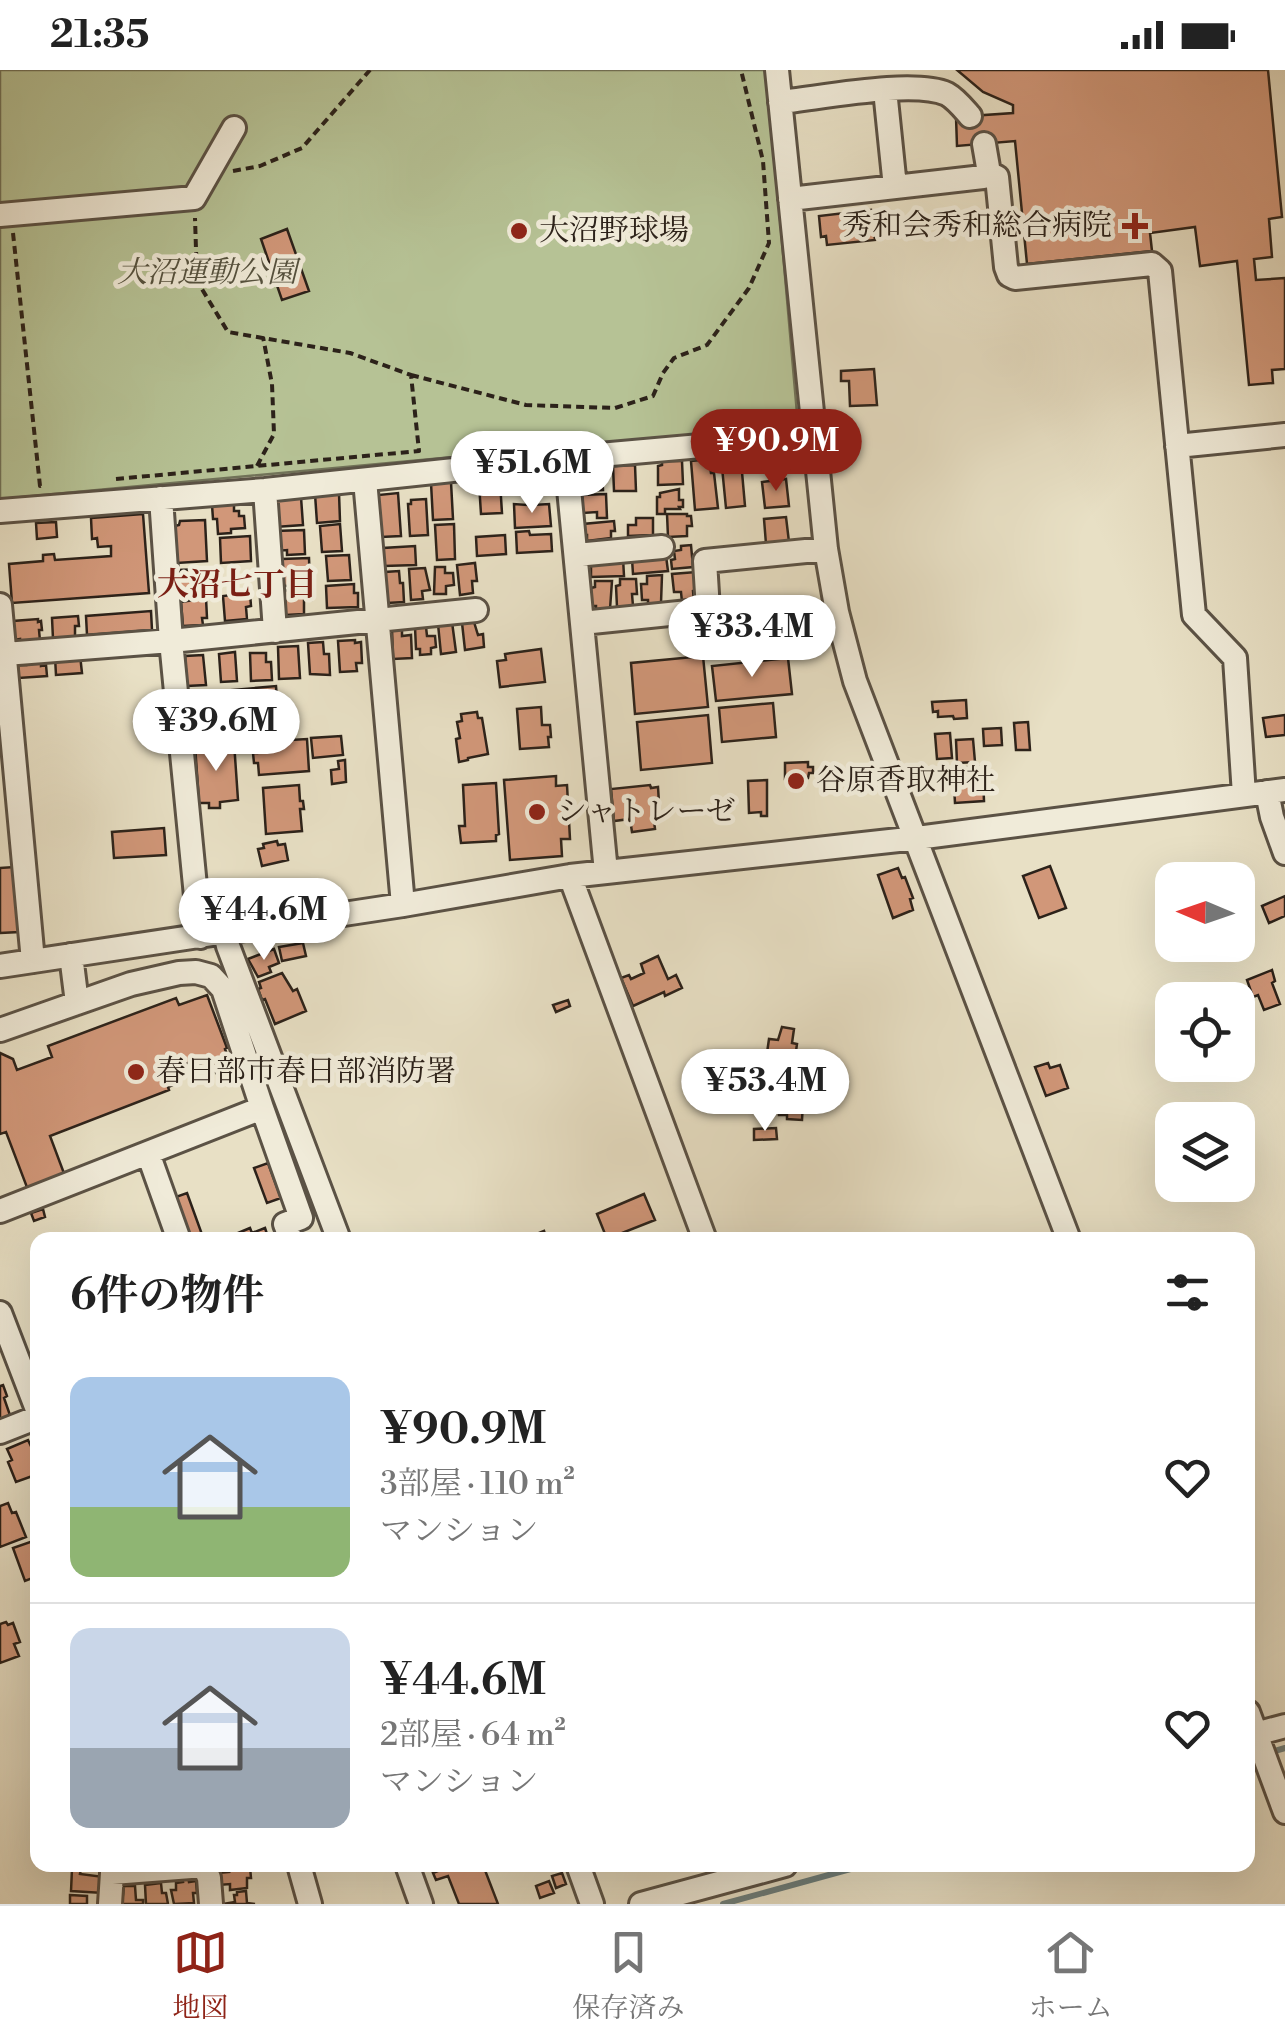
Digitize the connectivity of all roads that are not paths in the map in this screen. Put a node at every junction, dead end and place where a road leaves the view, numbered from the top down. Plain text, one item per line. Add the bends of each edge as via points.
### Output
1 (778, 70) edge
2 (885, 90) junction
3 (780, 102) junction
4 (970, 116) dead end
5 (234, 128) dead end
6 (984, 144) dead end
7 (990, 173) junction
8 (895, 187) junction
9 (790, 199) junction
10 (5, 214) edge
11 (1285, 435) edge
12 (813, 436) junction
13 (1177, 446) junction
14 (566, 458) junction
15 (366, 480) junction
16 (264, 490) junction
17 (161, 498) junction
18 (0, 511) edge
19 (662, 546) dead end
20 (826, 549) junction
21 (576, 556) junction
22 (0, 605) edge
23 (476, 610) dead end
24 (378, 621) junction
25 (582, 623) junction
26 (275, 630) junction
27 (172, 641) junction
28 (5, 654) junction
29 (1265, 792) edge
30 (916, 838) junction
31 (1285, 853) edge
32 (606, 872) junction
33 (570, 876) junction
34 (403, 905) junction
35 (225, 933) junction
36 (200, 937) junction
37 (175, 941) junction
38 (71, 956) junction
39 (34, 961) junction
40 (0, 966) edge
41 (179, 973) junction
42 (77, 1003) junction
43 (0, 1030) edge
44 (262, 1108) junction
45 (148, 1153) junction
46 (1, 1208) edge
47 (176, 1232) edge
48 (287, 1232) edge
49 (336, 1232) edge
50 (701, 1232) edge
51 (1066, 1232) edge
52 (0, 1313) edge
53 (30, 1393) edge
54 (30, 1418) edge
55 (0, 1432) edge
56 (1285, 1726) edge
57 (1255, 1734) edge
58 (1255, 1742) edge
59 (1285, 1812) edge
60 (125, 1872) edge
61 (206, 1872) edge
62 (301, 1872) edge
63 (409, 1872) edge
64 (581, 1872) edge
65 (759, 1872) edge
66 (110, 1904) edge
67 (212, 1904) edge
68 (310, 1904) edge
69 (422, 1904) edge
70 (592, 1904) edge
71 (641, 1904) edge

1 - 3 street
2 - 3 street
2 - 4 street via 930,88 952,96
2 - 8 street
3 - 9 street
5 - 10 street via 194,198
6 - 7 street
7 - 8 street
7 - 13 street via 996,177 1009,275 1152,264 1160,271
8 - 9 street
9 - 12 street
11 - 13 street
12 - 14 street
12 - 20 street
13 - 29 street via 1194,615 1235,658
14 - 15 street
14 - 21 street
15 - 16 street
15 - 24 street
16 - 17 street
16 - 26 street
17 - 18 street
17 - 27 street
19 - 21 street
20 - 25 street via 705,561 708,610
20 - 30 street via 855,681
21 - 25 street
22 - 28 street
23 - 24 street
24 - 26 street
24 - 34 street
25 - 32 street
26 - 27 street
27 - 28 street
27 - 36 street
28 - 39 street
29 - 30 street
29 - 31 street
30 - 32 street
30 - 51 street
32 - 33 street
33 - 34 street
33 - 50 street
34 - 35 street
35 - 36 street
35 - 49 street
36 - 37 street
37 - 38 street
37 - 41 street
38 - 39 street
38 - 42 street
39 - 40 street
41 - 42 street
41 - 44 street via 211,976 223,989
42 - 43 street
44 - 45 street
44 - 48 street via 301,1218 284,1224
45 - 46 street
45 - 47 street
52 - 53 street
54 - 55 street
56 - 57 street
58 - 59 street
60 - 66 street via 112,1873
61 - 67 street
62 - 68 street
63 - 69 street
64 - 70 street
65 - 71 street

